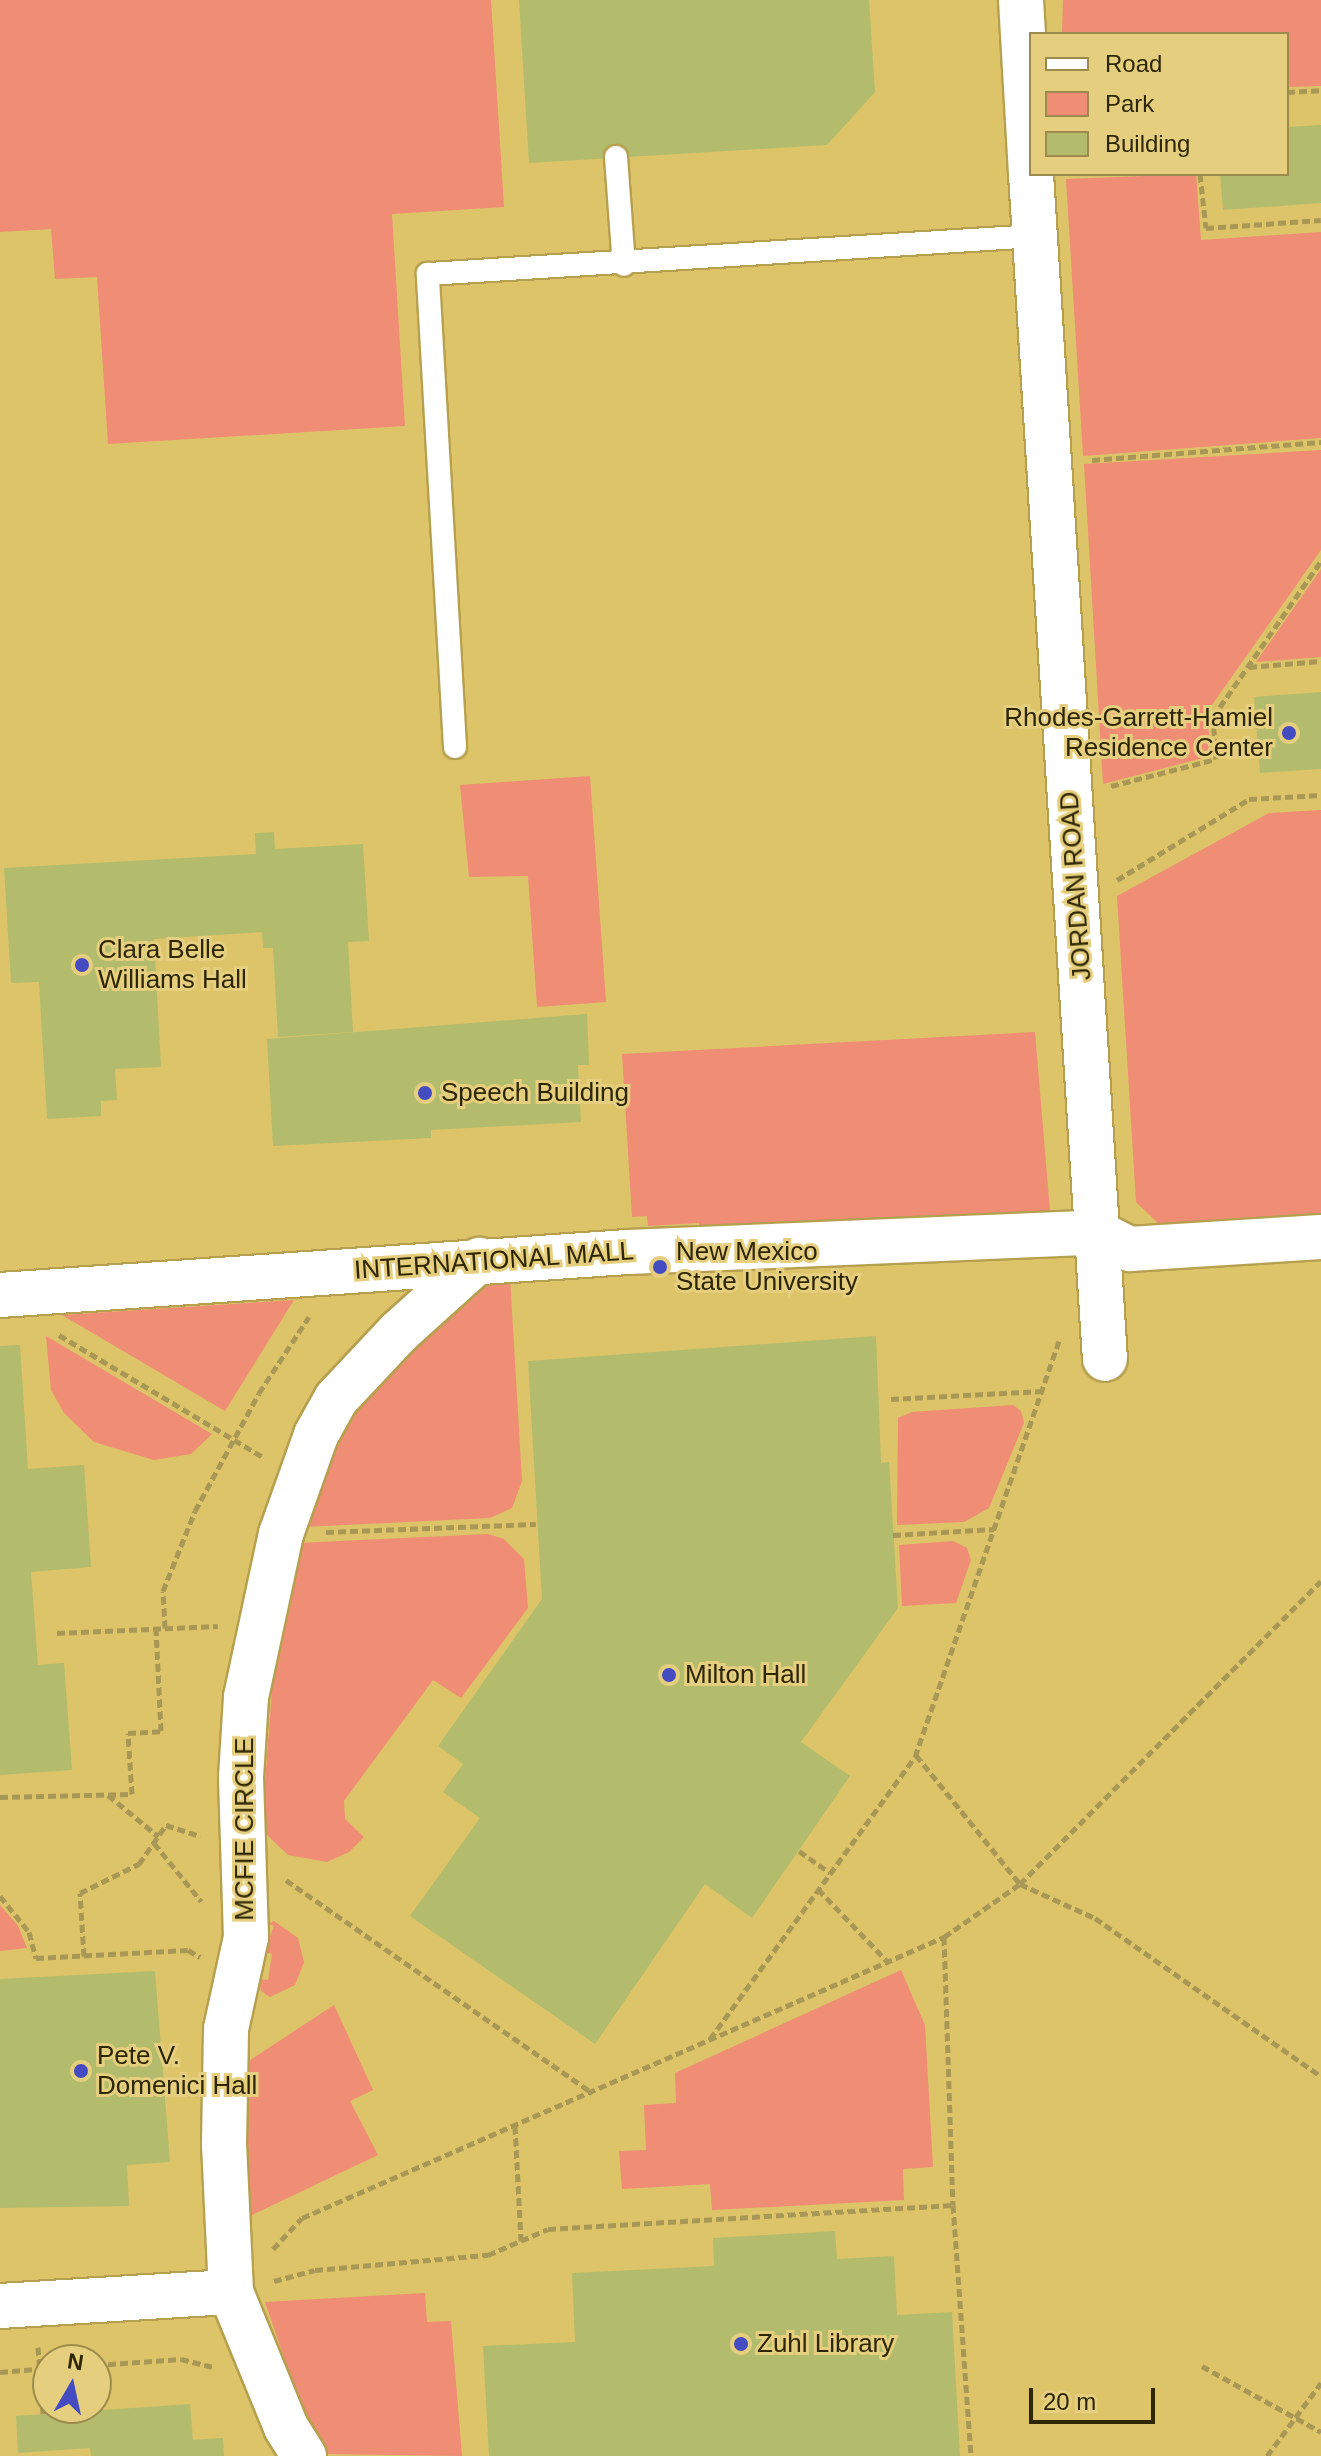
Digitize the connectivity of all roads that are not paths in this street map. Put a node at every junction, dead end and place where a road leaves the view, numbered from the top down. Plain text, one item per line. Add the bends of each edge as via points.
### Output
1 (1021, 0) edge
2 (1029, 139) edge
3 (616, 157) dead end
4 (1031, 176) edge
5 (1036, 236) junction
6 (624, 265) junction
7 (455, 747) dead end
8 (1096, 1232) junction
9 (1321, 1237) edge
10 (479, 1260) junction
11 (0, 1295) edge
12 (1105, 1359) dead end
13 (231, 2292) junction
14 (0, 2306) edge
15 (304, 2456) edge

1 - 2 street, JORDAN ROAD
3 - 6 lane
4 - 5 street, JORDAN ROAD
5 - 6 lane
5 - 8 street, JORDAN ROAD
6 - 7 lane via 428,274
8 - 9 street, INTERNATIONAL MALL via 1130,1249
8 - 10 street, INTERNATIONAL MALL
8 - 12 street, JORDAN ROAD
10 - 11 street, INTERNATIONAL MALL
10 - 13 street, MCFIE CIRCLE via 399,1332 336,1399 298,1476 281,1534 246,1697 241,1777 246,1937 226,2029 224,2145
13 - 14 street
13 - 15 street, MCFIE CIRCLE via 286,2427

